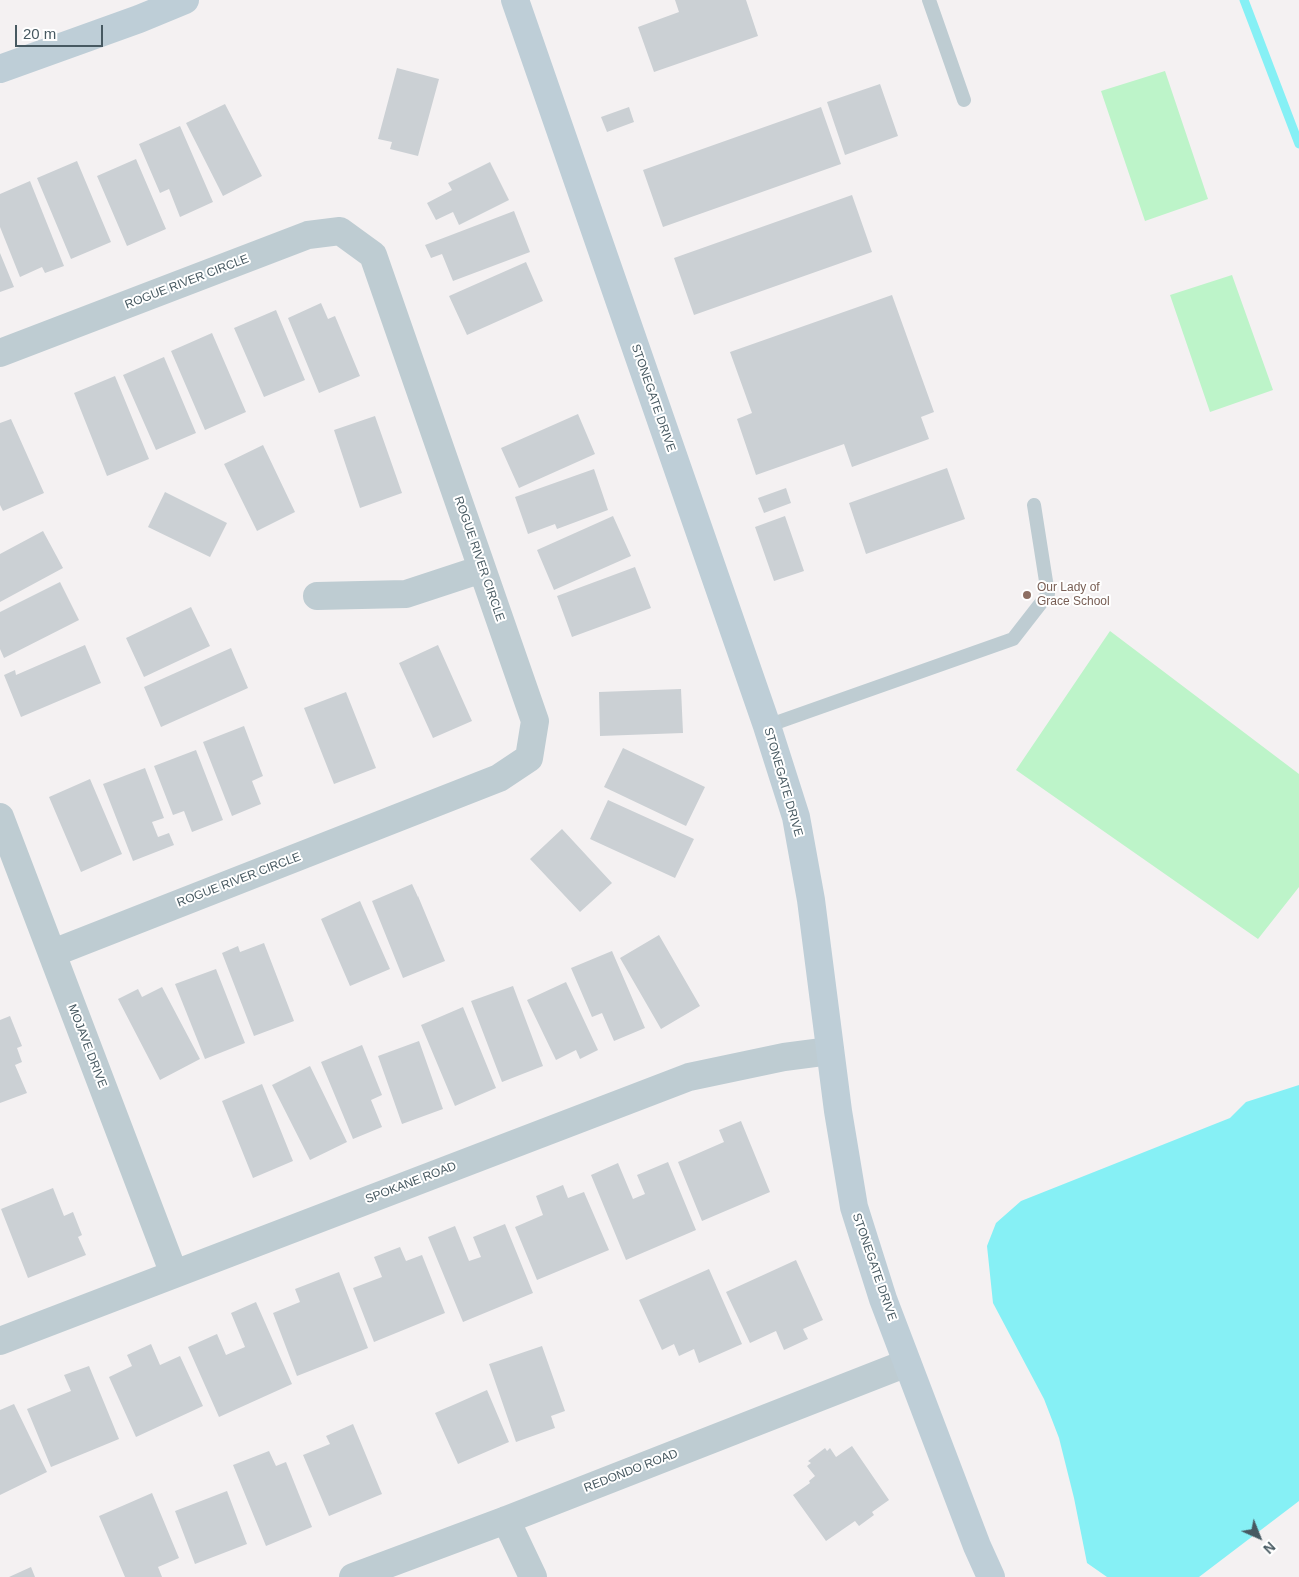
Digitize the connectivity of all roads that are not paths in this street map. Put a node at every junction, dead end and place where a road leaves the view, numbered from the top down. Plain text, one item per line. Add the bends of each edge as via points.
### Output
1 (185, 0) edge
2 (515, 0) edge
3 (929, 0) edge
4 (0, 69) edge
5 (964, 100) dead end
6 (0, 353) edge
7 (1034, 505) dead end
8 (482, 569) junction
9 (317, 596) dead end
10 (767, 726) junction
11 (0, 817) edge
12 (53, 953) junction
13 (830, 1051) junction
14 (174, 1274) junction
15 (0, 1341) edge
16 (907, 1363) junction
17 (506, 1520) junction
18 (353, 1577) edge
19 (533, 1577) edge
20 (991, 1577) edge

1 - 4 street
2 - 10 street, STONEGATE DRIVE
3 - 5 lane
6 - 8 street, ROGUE RIVER CIRCLE via 308,235 340,231 372,255
7 - 10 lane via 1048,594 1013,638
8 - 9 street via 406,594
8 - 12 street, ROGUE RIVER CIRCLE via 535,721 529,758 499,778
10 - 13 street, STONEGATE DRIVE via 796,817 811,900
11 - 12 street, MOJAVE DRIVE
12 - 14 street, MOJAVE DRIVE
13 - 14 street, SPOKANE ROAD via 689,1077
13 - 16 street, STONEGATE DRIVE via 854,1208
14 - 15 street, SPOKANE ROAD
16 - 17 street, REDONDO ROAD
16 - 20 street, STONEGATE DRIVE
17 - 18 street, REDONDO ROAD
17 - 19 street

